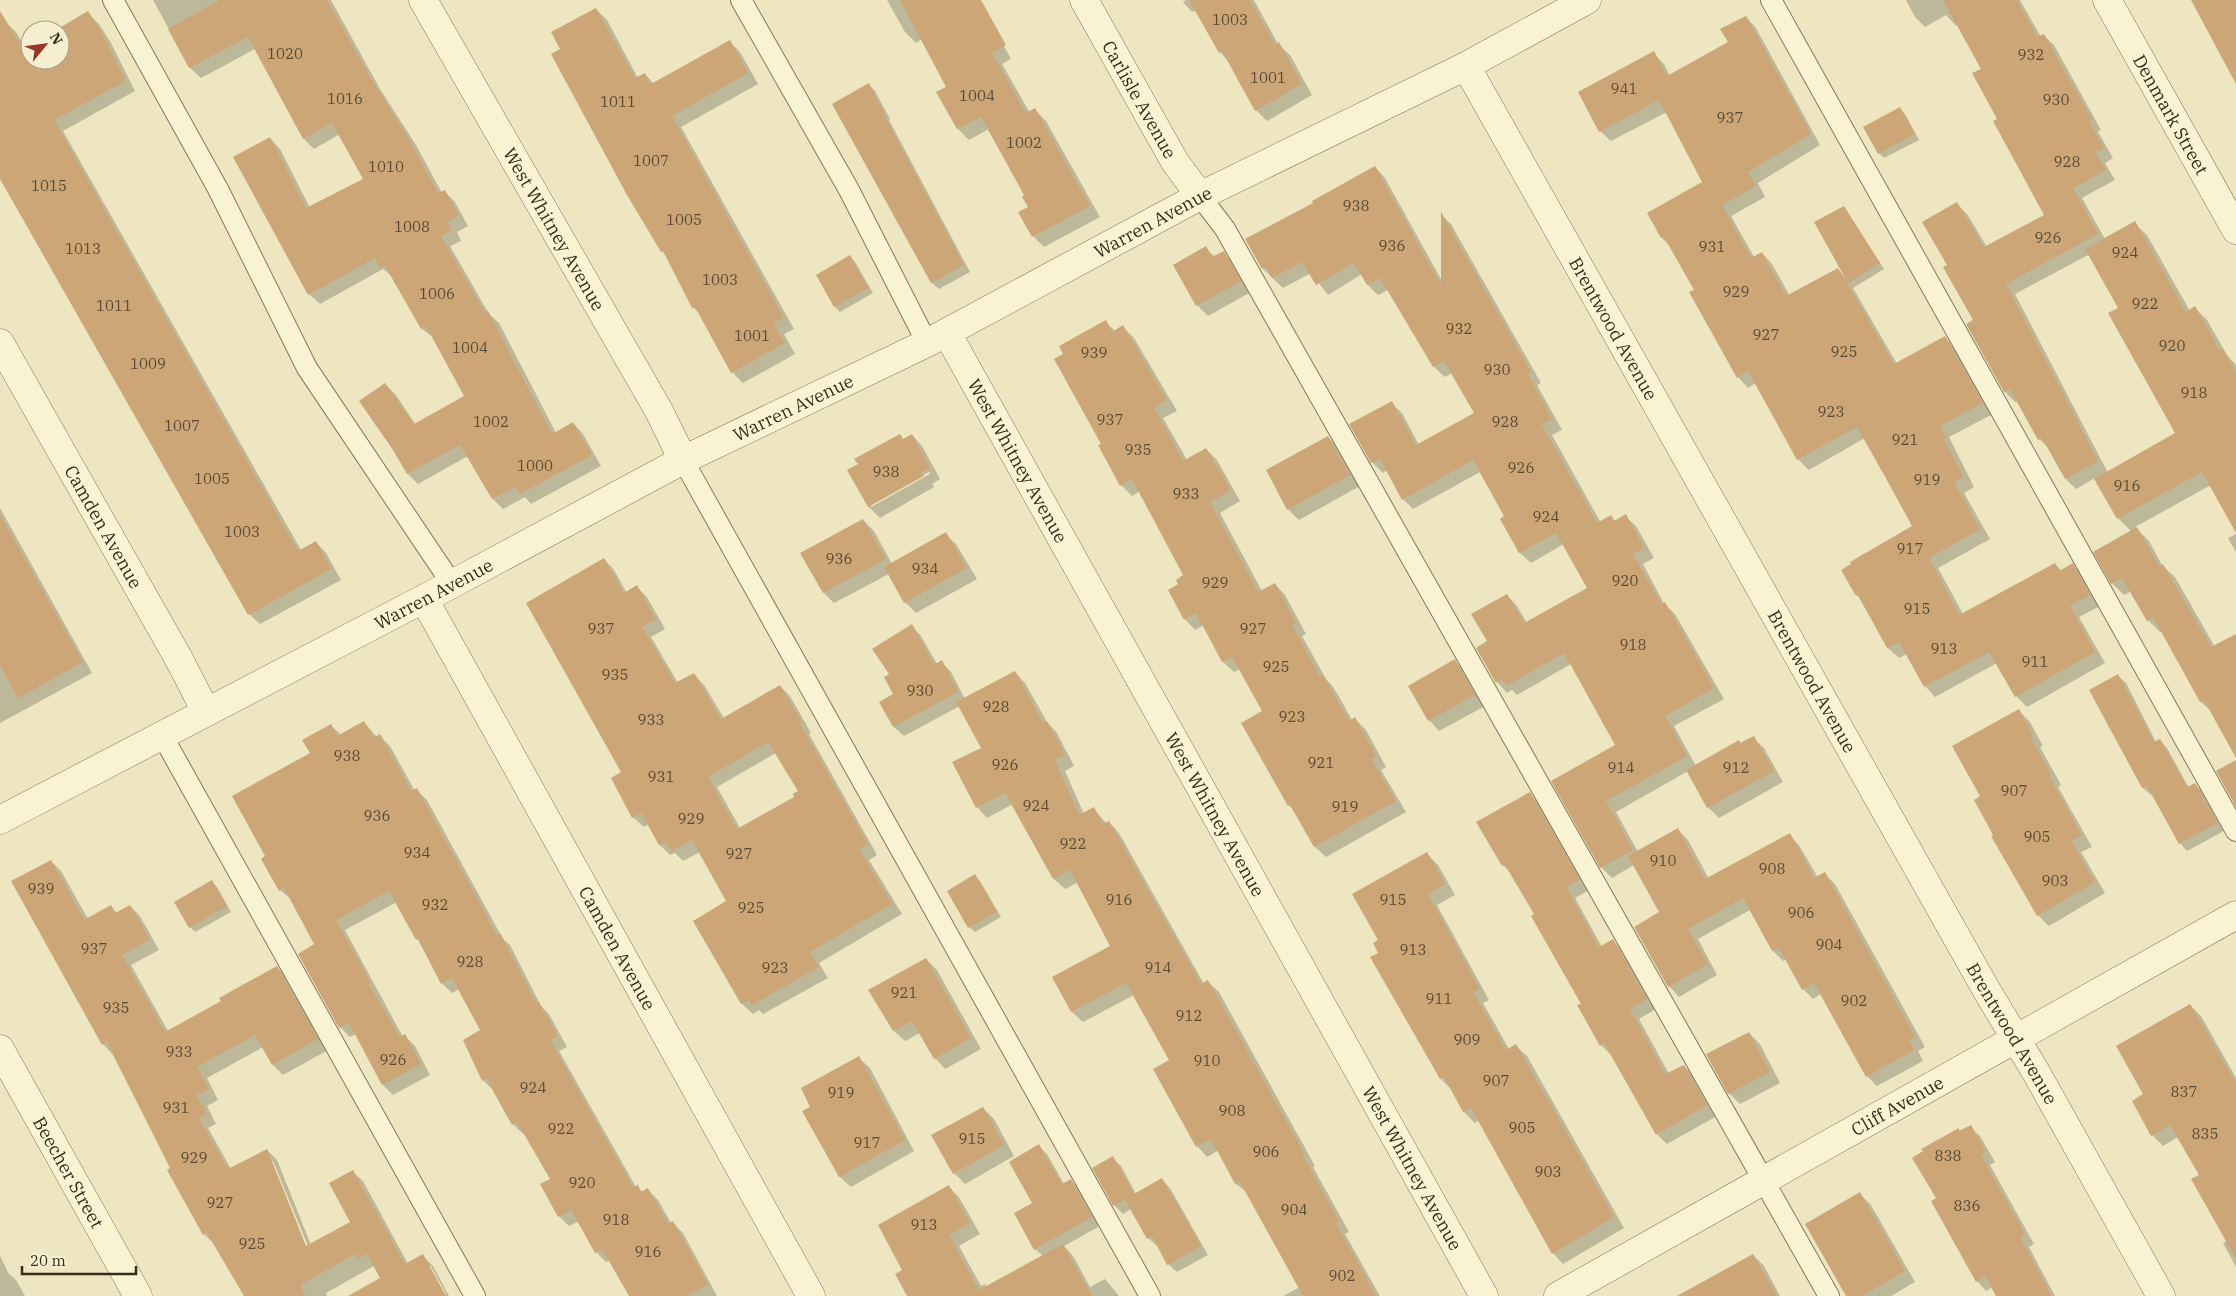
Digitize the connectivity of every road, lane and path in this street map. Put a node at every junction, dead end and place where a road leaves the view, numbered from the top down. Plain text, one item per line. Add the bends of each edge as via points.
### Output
1 (113, 0) edge
2 (423, 0) edge
3 (741, 0) edge
4 (1084, 0) edge
5 (1587, 0) edge
6 (1771, 0) edge
7 (2107, 0) edge
8 (1466, 66) junction
9 (1200, 196) junction
10 (2236, 230) edge
11 (937, 338) junction
12 (0, 343) edge
13 (683, 460) junction
14 (452, 584) junction
15 (424, 599) junction
16 (206, 712) junction
17 (162, 735) junction
18 (0, 820) edge
19 (2236, 831) edge
20 (2236, 915) edge
21 (2016, 1038) junction
22 (0, 1049) edge
23 (1765, 1180) junction
24 (138, 1296) edge
25 (476, 1296) edge
26 (811, 1296) edge
27 (1150, 1296) edge
28 (1484, 1296) edge
29 (1558, 1296) edge
30 (1829, 1296) edge
31 (2161, 1296) edge

1 - 14 lane via 218,189 307,368
2 - 13 street, West Whitney Avenue via 659,411
3 - 11 lane
4 - 9 street, Carlisle Avenue via 1175,162
5 - 8 street, Warren Avenue
6 - 19 lane
7 - 10 street, Denmark Street
8 - 9 street, Warren Avenue
8 - 21 street, Brentwood Avenue
9 - 11 street, Warren Avenue
9 - 23 lane via 1225,229
11 - 13 street, Warren Avenue
11 - 28 street, West Whitney Avenue
12 - 16 street, Camden Avenue
13 - 14 street, Warren Avenue
13 - 27 lane
14 - 15 street, Warren Avenue
15 - 16 street, Warren Avenue
15 - 26 street, Camden Avenue
16 - 17 street, Warren Avenue
17 - 18 street, Warren Avenue
17 - 25 lane
20 - 21 street, Cliff Avenue
21 - 23 street, Cliff Avenue
21 - 31 street, Brentwood Avenue
22 - 24 street, Beecher Street
23 - 29 street, Cliff Avenue
23 - 30 lane

